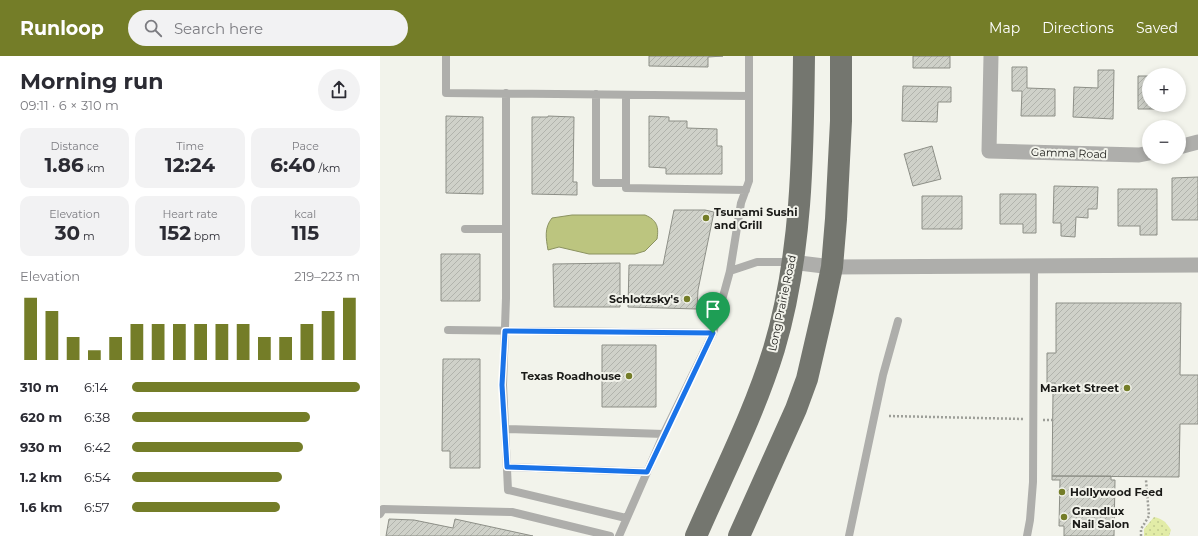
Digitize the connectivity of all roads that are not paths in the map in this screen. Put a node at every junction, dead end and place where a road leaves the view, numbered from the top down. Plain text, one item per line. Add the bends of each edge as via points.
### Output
1 (446, 56) edge
2 (749, 56) edge
3 (804, 56) edge
4 (841, 56) edge
5 (991, 56) edge
6 (506, 93) junction
7 (596, 94) junction
8 (626, 95) junction
9 (749, 96) junction
10 (1198, 142) edge
11 (1186, 145) edge
12 (1142, 154) edge
13 (626, 183) junction
14 (746, 190) junction
15 (465, 228) dead end
16 (505, 229) junction
17 (792, 262) junction
18 (1198, 265) edge
19 (1034, 266) junction
20 (832, 267) junction
21 (730, 271) junction
22 (898, 321) dead end
23 (448, 330) dead end
24 (505, 331) junction
25 (713, 333) junction
26 (505, 429) junction
27 (664, 434) junction
28 (507, 467) junction
29 (647, 472) junction
30 (380, 514) edge
31 (626, 518) junction
32 (610, 536) edge
33 (619, 536) edge
34 (696, 536) edge
35 (739, 536) edge
36 (850, 536) edge
37 (1026, 536) edge

1 - 6 lane via 446,92
2 - 9 lane
3 - 17 main road, Long Prairie Road via 803,140
4 - 20 main road via 840,129
5 - 12 street, Gamma Road via 988,151
6 - 7 lane
6 - 16 lane
7 - 8 lane
7 - 13 lane via 596,183
8 - 9 lane
8 - 13 lane
9 - 14 lane via 749,181
10 - 11 street
13 - 14 lane via 626,188
14 - 21 lane via 741,203
15 - 16 lane
16 - 24 lane
17 - 20 street
17 - 21 lane via 757,262
17 - 34 main road, Long Prairie Road via 774,348 759,393
18 - 19 street
19 - 20 street
19 - 37 lane via 1033,482
20 - 35 main road via 807,378 796,409
21 - 25 lane
22 - 36 lane via 883,375
23 - 24 lane
24 - 25 lane
24 - 26 lane via 502,385
25 - 27 lane
26 - 27 lane
26 - 28 lane
27 - 29 lane
28 - 29 lane
28 - 31 lane via 508,490
29 - 31 lane
30 - 32 lane via 382,509 512,512
31 - 33 lane

